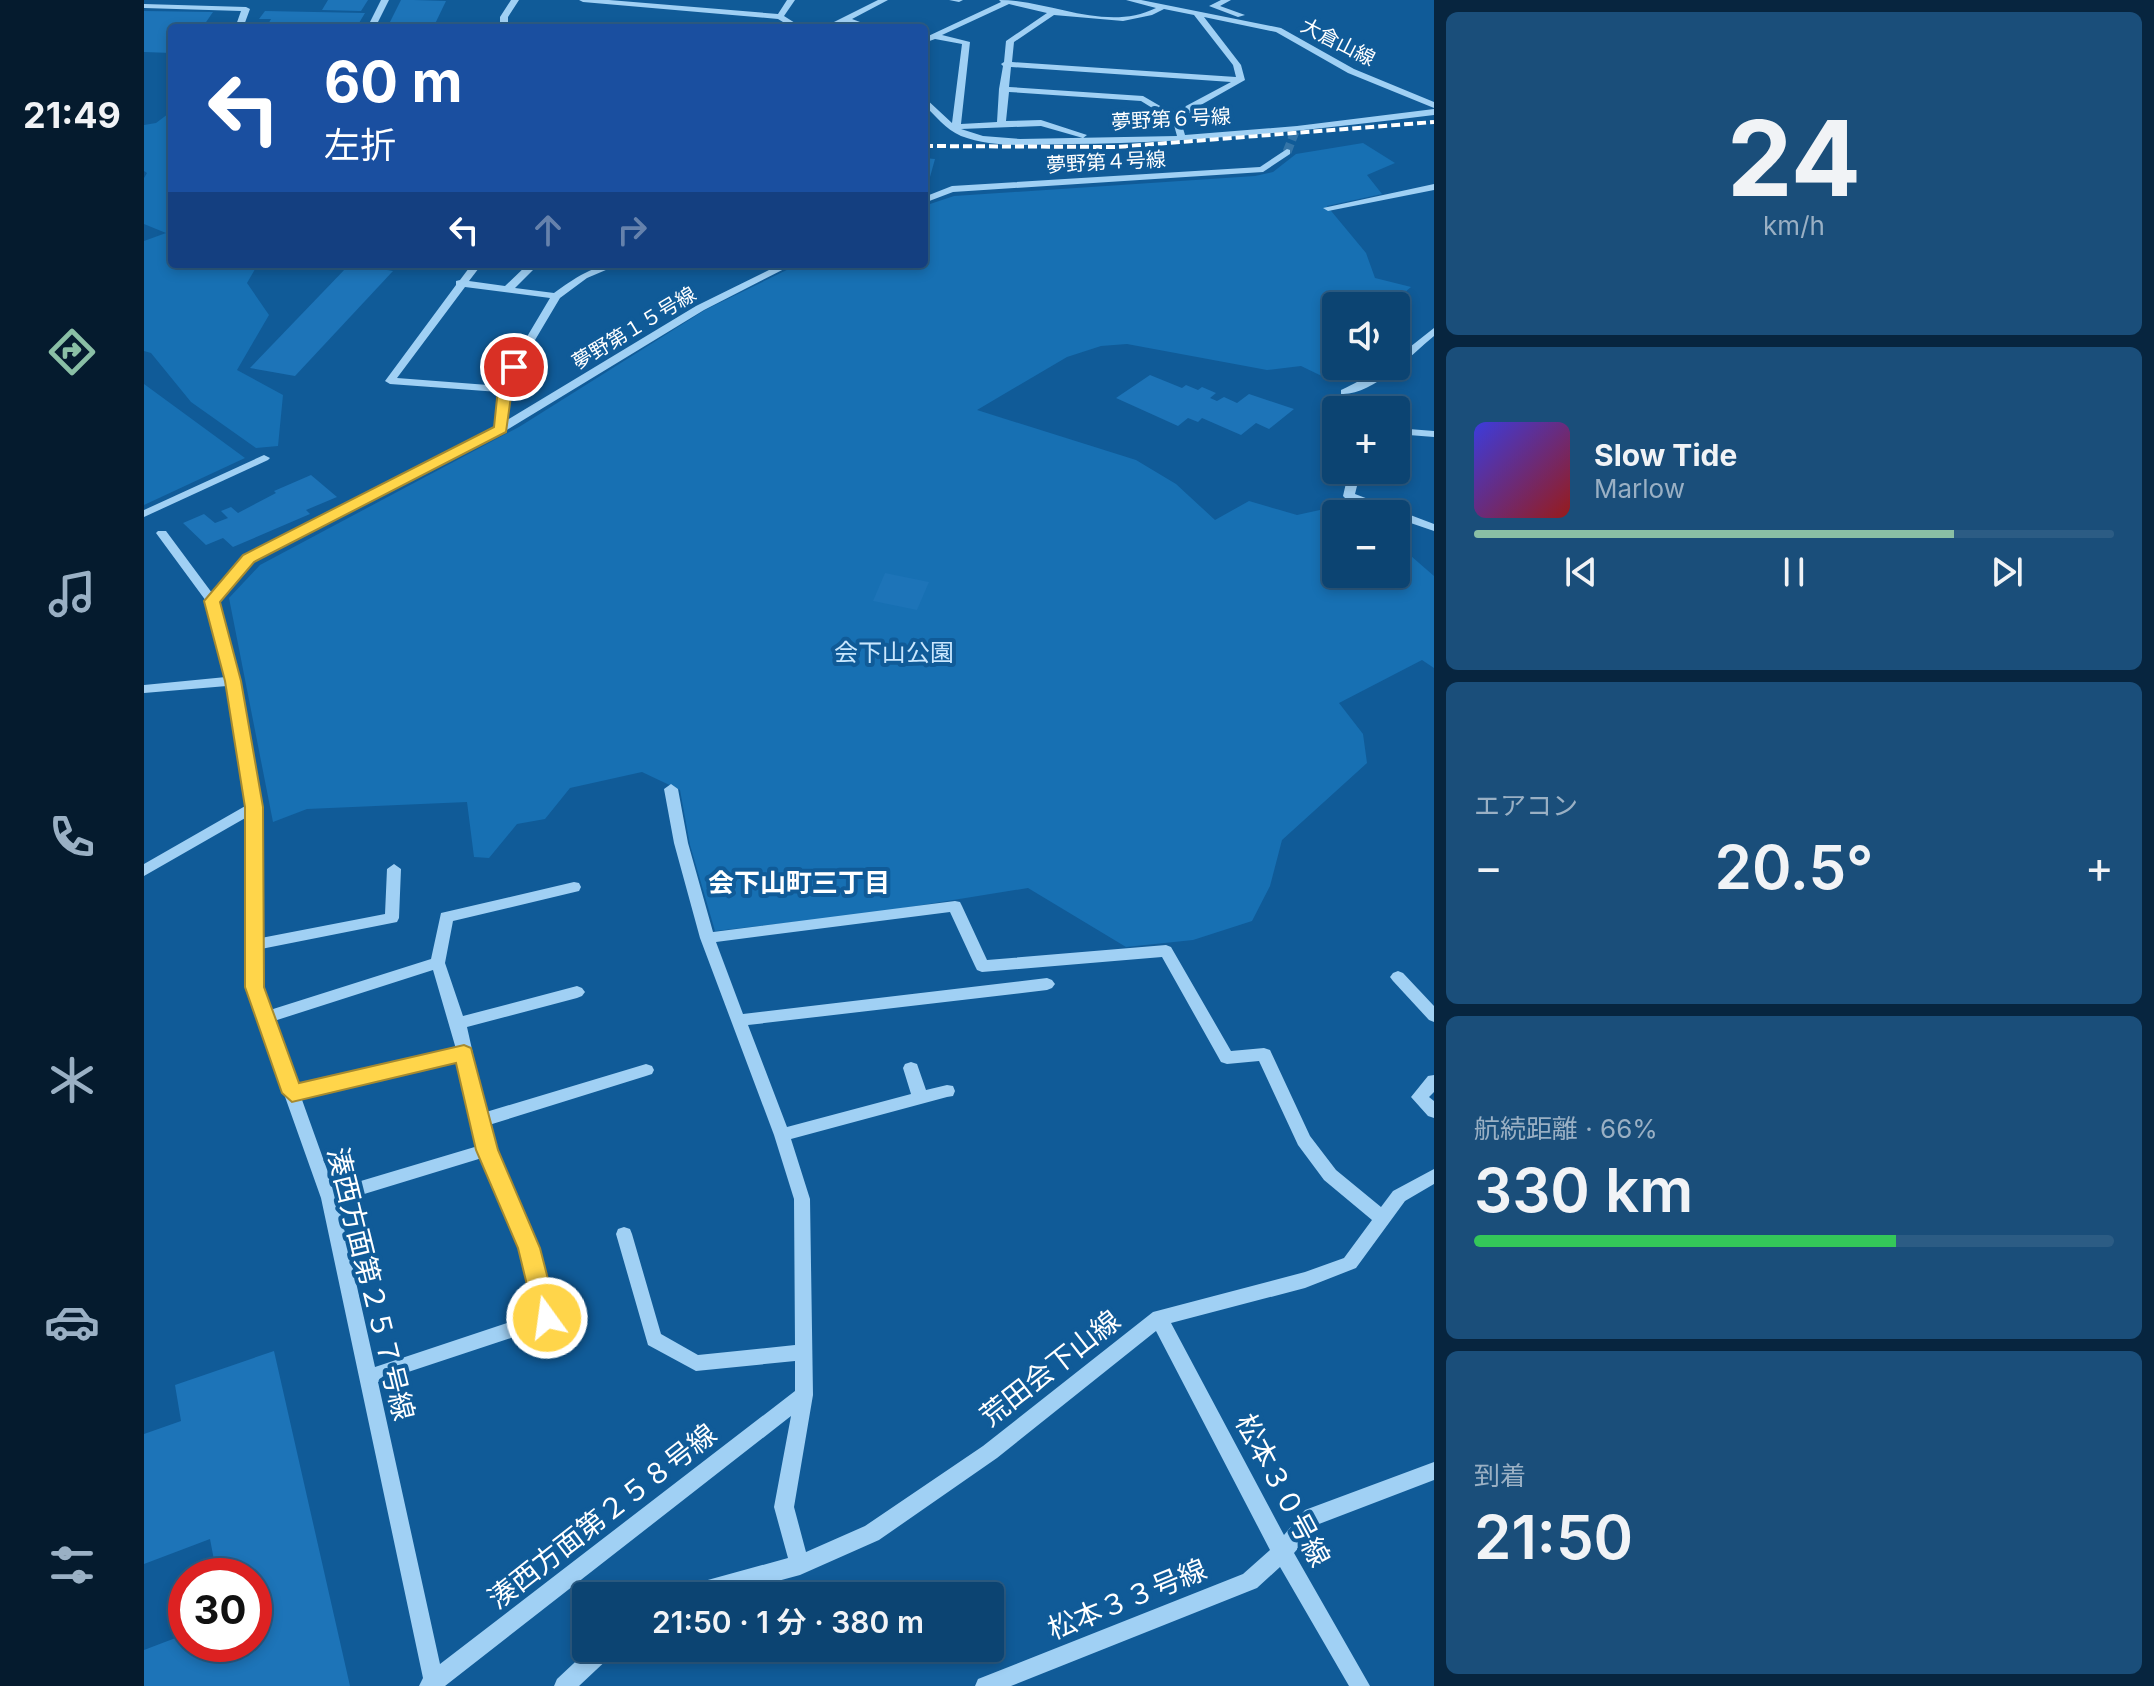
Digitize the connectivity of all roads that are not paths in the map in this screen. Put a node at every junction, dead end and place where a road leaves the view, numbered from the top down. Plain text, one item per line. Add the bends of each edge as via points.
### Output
1 (385, 0) edge
2 (515, 0) edge
3 (583, 0) edge
4 (728, 0) edge
5 (791, 0) edge
6 (884, 0) edge
7 (953, 0) edge
8 (959, 0) edge
9 (1130, 0) edge
10 (1224, 0) edge
11 (610, 1) edge
12 (1006, 1) edge
13 (663, 3) edge
14 (144, 6) edge
15 (1161, 8) junction
16 (722, 12) junction
17 (1053, 12) junction
18 (1197, 14) junction
19 (780, 17) junction
20 (845, 19) junction
21 (240, 24) edge
22 (373, 24) edge
23 (504, 24) edge
24 (792, 24) edge
25 (834, 24) edge
26 (860, 24) edge
27 (1278, 30) junction
28 (933, 36) junction
29 (928, 39) edge
30 (1005, 64) junction
31 (1093, 69) junction
32 (1143, 72) junction
33 (1241, 80) junction
34 (1003, 89) junction
35 (1094, 95) junction
36 (1143, 99) junction
37 (928, 105) edge
38 (1434, 105) edge
39 (1434, 112) edge
40 (1182, 115) junction
41 (1001, 124) junction
42 (953, 127) junction
43 (1182, 138) junction
44 (1090, 141) junction
45 (1287, 152) tunnel mouth
46 (1434, 187) edge
47 (928, 198) edge
48 (1328, 208) dead end
49 (473, 268) edge
50 (530, 268) edge
51 (605, 268) edge
52 (781, 268) edge
53 (459, 283) junction
54 (507, 290) junction
55 (556, 296) junction
56 (1434, 331) edge
57 (1410, 351) edge
58 (1373, 380) edge
59 (505, 389) junction
60 (1345, 392) dead end
61 (501, 429) junction
62 (1410, 432) edge
63 (1434, 434) edge
64 (264, 458) dead end
65 (1352, 484) edge
66 (144, 514) edge
67 (1434, 528) edge
68 (162, 533) dead end
69 (212, 601) junction
70 (233, 681) junction
71 (144, 689) edge
72 (671, 789) dead end
73 (254, 807) junction
74 (394, 869) dead end
75 (144, 871) edge
76 (574, 887) dead end
77 (707, 938) junction
78 (254, 945) junction
79 (438, 963) junction
80 (1398, 977) dead end
81 (1047, 984) dead end
82 (577, 992) dead end
83 (1434, 1016) edge
84 (265, 1018) junction
85 (740, 1020) junction
86 (458, 1023) junction
87 (464, 1053) junction
88 (911, 1068) dead end
89 (646, 1070) dead end
90 (1434, 1081) edge
91 (947, 1091) dead end
92 (292, 1093) junction
93 (920, 1098) junction
94 (1434, 1111) edge
95 (480, 1121) junction
96 (782, 1135) junction
97 (487, 1150) junction
98 (1434, 1176) edge
99 (329, 1198) junction
100 (1383, 1219) junction
101 (624, 1234) dead end
102 (1159, 1318) junction
103 (804, 1352) junction
104 (369, 1377) junction
105 (804, 1395) junction
106 (1434, 1471) edge
107 (1282, 1552) junction
108 (800, 1565) junction
109 (737, 1582) edge
110 (590, 1662) edge
111 (432, 1685) edge
112 (564, 1686) edge
113 (985, 1686) edge
114 (1360, 1686) edge

1 - 22 street
2 - 23 street
3 - 11 street
4 - 16 street
5 - 19 street
6 - 20 street
7 - 8 street
9 - 15 street, 大倉山線
10 - 27 street via 1213,6
11 - 13 street
12 - 17 street
12 - 28 street
13 - 16 street
14 - 21 street via 246,9
15 - 17 street via 1150,16 1101,18
15 - 18 street, 大倉山線
16 - 19 street
17 - 30 street via 1010,41
18 - 27 street, 大倉山線
18 - 33 street via 1237,65
19 - 24 street
20 - 25 street
20 - 26 street
27 - 38 street, 大倉山線 via 1351,71
28 - 29 street
28 - 42 street via 966,42
30 - 31 street
30 - 34 street
31 - 32 street
31 - 35 street
32 - 33 street
32 - 36 street
33 - 40 street
34 - 35 street
34 - 41 street
35 - 36 street
36 - 40 street
37 - 42 street
39 - 43 street, 夢野第６号線
40 - 43 street
41 - 42 street
41 - 44 street via 1041,123
42 - 44 street, 夢野第６号線 via 969,136 1007,140
43 - 44 street, 夢野第６号線
45 - 47 street, 夢野第４号線 via 1263,169 1241,172 952,189
46 - 48 street
49 - 53 street
50 - 54 street
51 - 55 street
52 - 61 street, 夢野第１５号線 via 700,308
53 - 54 street
53 - 59 street via 390,381
54 - 55 street
55 - 59 street
56 - 57 street
58 - 60 street
59 - 61 street
61 - 69 street, 夢野第１５号線 via 249,559
62 - 63 street
64 - 66 street
65 - 67 street via 1349,496
68 - 69 street
69 - 70 street, 湊西方面第２５７号線
70 - 71 street
70 - 73 street, 湊西方面第２５７号線
72 - 77 street
73 - 75 street
73 - 78 street, 湊西方面第２５７号線
74 - 78 street via 392,918
76 - 79 street via 446,917
77 - 85 street
77 - 100 street via 955,906 982,966 1166,951 1227,1058 1264,1054 1304,1140 1330,1175
78 - 84 street, 湊西方面第２５７号線 via 254,987
79 - 84 street
79 - 86 street
80 - 83 street
81 - 85 street
82 - 86 street
84 - 92 street, 湊西方面第２５７号線
85 - 96 street
86 - 87 street
87 - 92 street
87 - 95 street
88 - 93 street
89 - 95 street
90 - 94 street via 1419,1097
91 - 93 street
92 - 99 street, 湊西方面第２５７号線
93 - 96 street
95 - 97 street
96 - 103 street via 802,1199
97 - 99 street
97 - 104 street via 529,1248 547,1318
98 - 100 street, 荒田会下山線 via 1399,1196
99 - 104 street, 湊西方面第２５７号線
100 - 102 street, 荒田会下山線 via 1350,1263
101 - 103 street via 654,1339 696,1363
102 - 107 street, 松本３０号線
102 - 108 street, 荒田会下山線 via 990,1452 872,1533
103 - 105 street
104 - 111 street, 湊西方面第２５７号線
105 - 108 street via 784,1507
105 - 111 street, 湊西方面第２５８号線
106 - 107 street, 松本３３号線 via 1312,1517
107 - 113 street, 松本３３号線 via 1250,1581
107 - 114 street, 松本３０号線
108 - 109 street, 荒田会下山線
110 - 112 street

